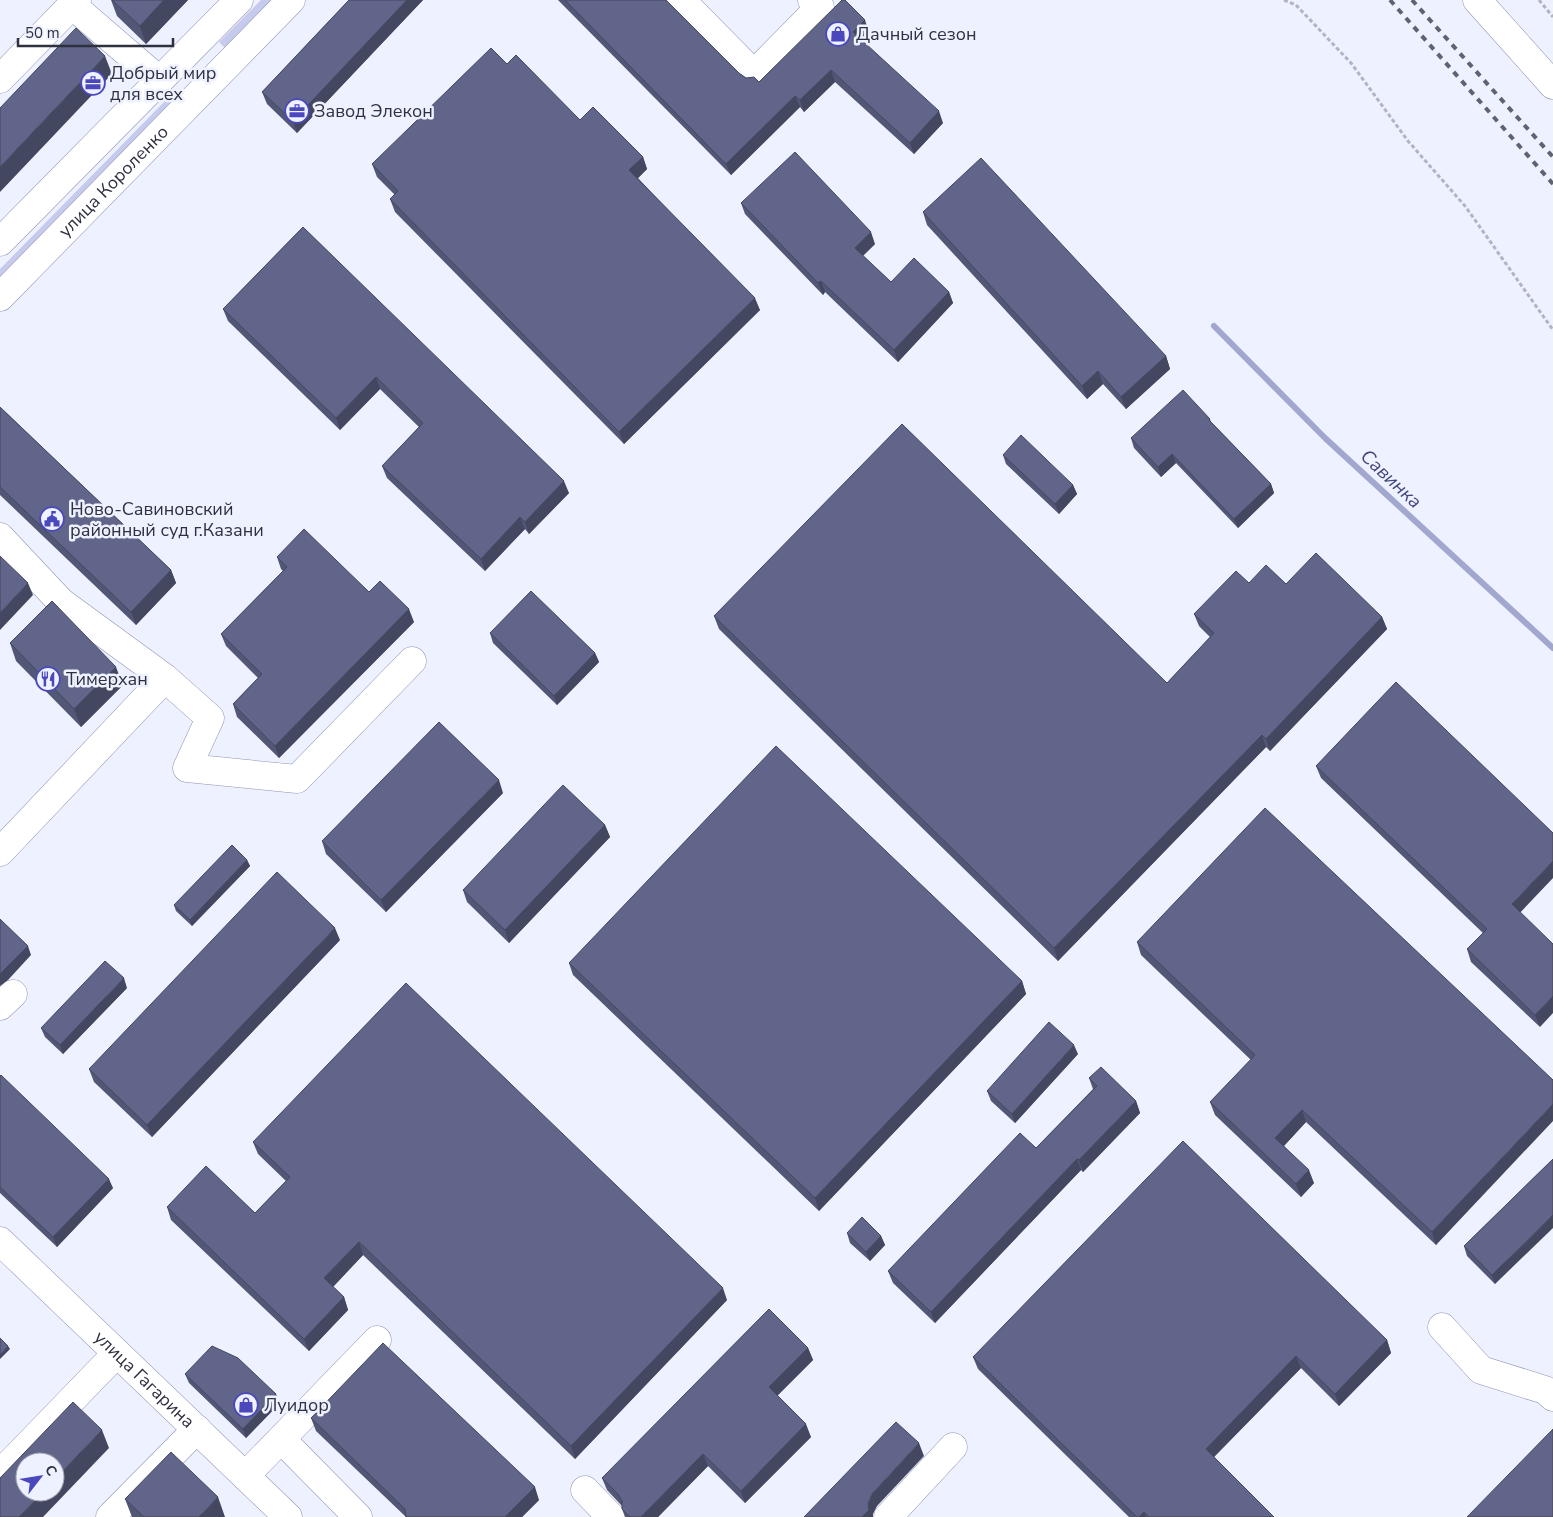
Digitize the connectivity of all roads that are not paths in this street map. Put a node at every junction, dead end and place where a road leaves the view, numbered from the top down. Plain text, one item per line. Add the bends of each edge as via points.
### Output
1 (239, 0) edge
2 (291, 0) edge
3 (681, 0) edge
4 (812, 0) edge
5 (1477, 0) edge
6 (74, 2) edge
7 (168, 72) junction
8 (0, 79) edge
9 (1553, 85) edge
10 (201, 90) junction
11 (0, 242) edge
12 (0, 297) edge
13 (0, 537) edge
14 (412, 661) dead end
15 (165, 678) junction
16 (0, 852) edge
17 (0, 1241) edge
18 (1442, 1327) dead end
19 (377, 1340) dead end
20 (116, 1353) junction
21 (1553, 1397) edge
22 (197, 1429) junction
23 (281, 1439) junction
24 (953, 1448) dead end
25 (0, 1474) edge
26 (245, 1476) junction
27 (585, 1490) dead end
28 (110, 1517) edge
29 (288, 1517) edge
30 (358, 1517) edge
31 (611, 1517) edge
32 (888, 1517) edge

1 - 7 street
2 - 10 street, улица Короленко
3 - 4 street via 754,74 820,7
5 - 9 street
6 - 7 street
6 - 8 street
7 - 10 street
7 - 11 street
10 - 12 street, улица Короленко
13 - 15 street via 61,602
14 - 15 street via 297,779 187,768 210,718
15 - 16 street
17 - 20 street, улица Гагарина
18 - 21 street via 1481,1370 1545,1390
19 - 23 street
20 - 22 street, улица Гагарина
20 - 25 street
22 - 26 street, улица Гагарина
22 - 28 street
23 - 26 street
23 - 30 street
24 - 32 street
26 - 29 street, улица Гагарина
27 - 31 street

